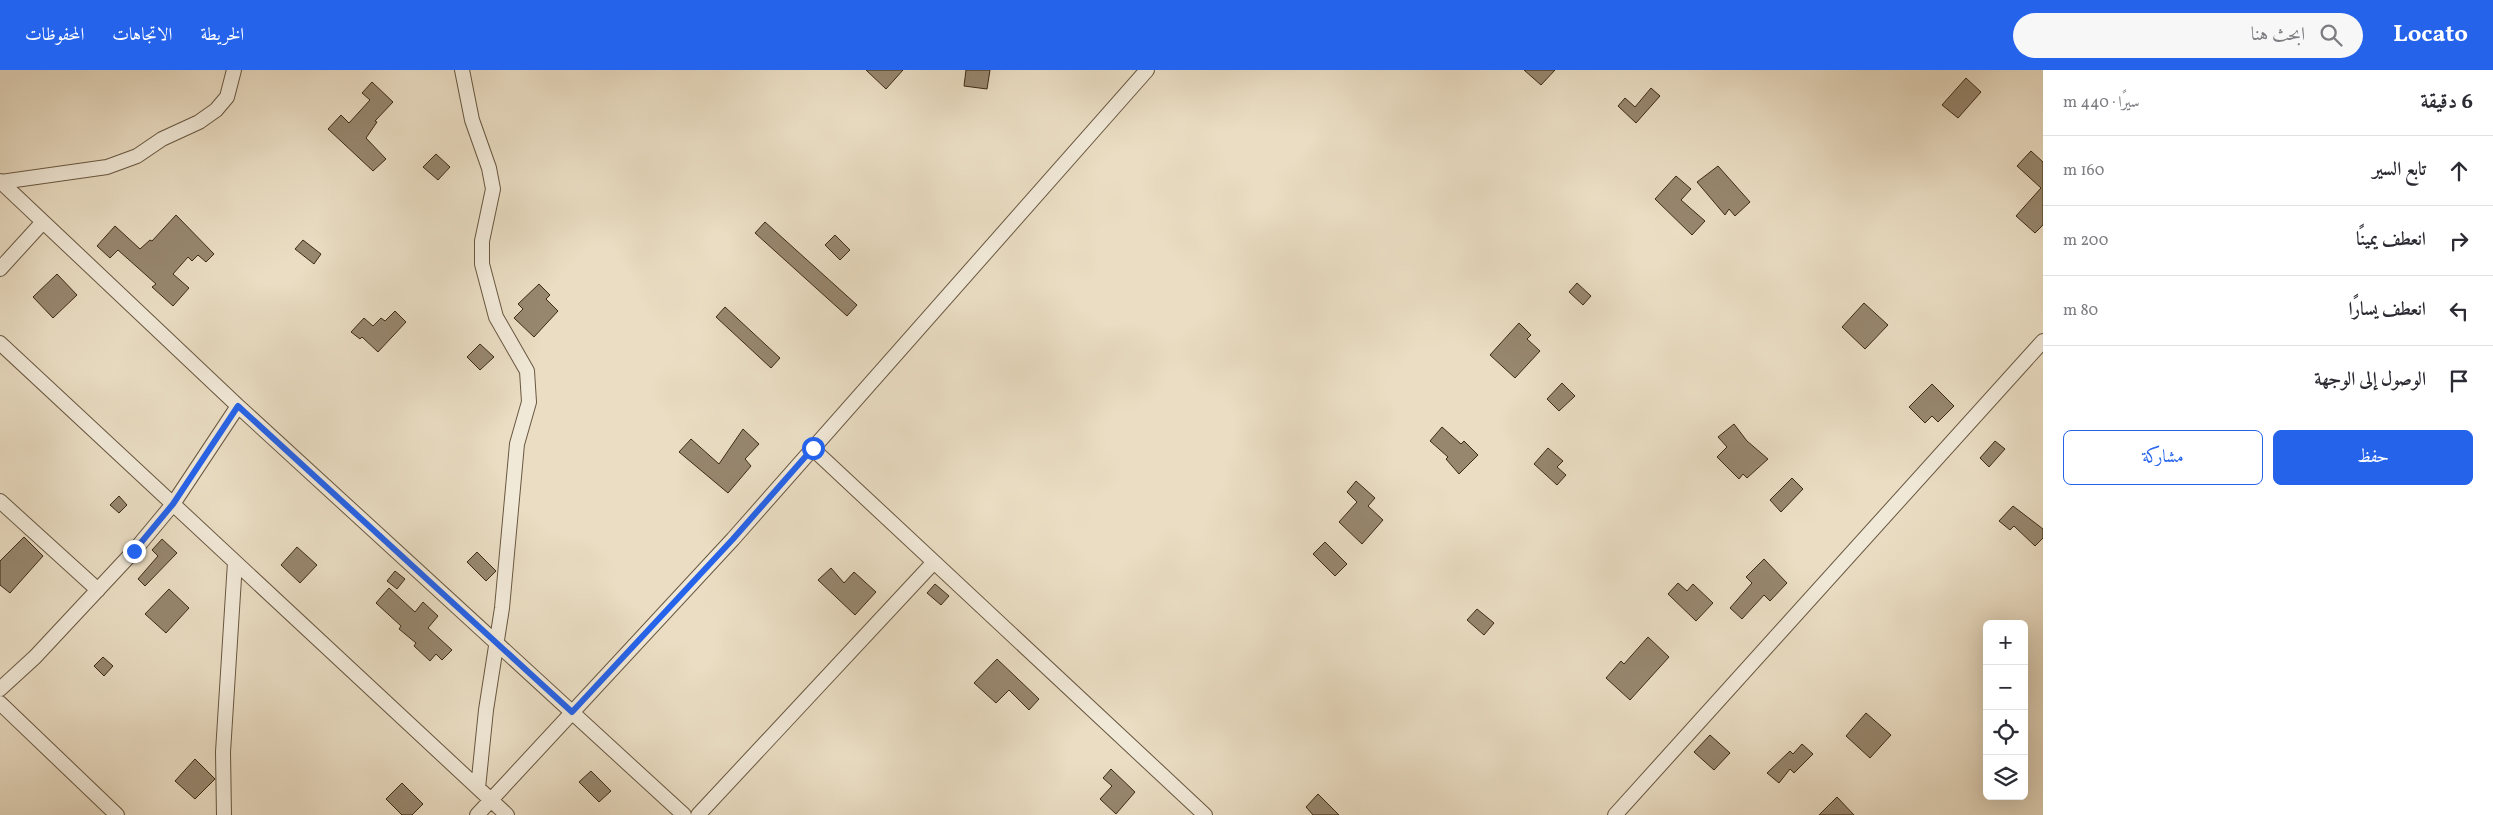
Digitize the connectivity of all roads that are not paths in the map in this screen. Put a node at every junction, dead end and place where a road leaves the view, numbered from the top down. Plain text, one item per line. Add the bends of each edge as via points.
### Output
1 (234, 70) edge
2 (462, 70) edge
3 (1147, 70) edge
4 (0, 182) edge
5 (42, 223) junction
6 (0, 269) edge
7 (2043, 341) edge
8 (0, 343) edge
9 (238, 406) junction
10 (813, 448) junction
11 (0, 501) edge
12 (173, 504) junction
13 (235, 562) junction
14 (934, 562) junction
15 (98, 590) junction
16 (497, 642) junction
17 (0, 689) edge
18 (0, 703) edge
19 (572, 712) junction
20 (478, 788) junction
21 (491, 800) junction
22 (117, 815) edge
23 (224, 815) edge
24 (477, 815) edge
25 (507, 815) edge
26 (684, 815) edge
27 (698, 815) edge
28 (1204, 815) edge
29 (1615, 815) edge

1 - 4 street via 227,97 216,110 137,156 107,167
2 - 16 street via 472,120 493,189 482,241 482,264 496,317 527,371 529,402 517,444
3 - 10 street
4 - 5 street
5 - 6 street
5 - 9 street
7 - 29 street
8 - 12 street
9 - 12 street
9 - 16 street
10 - 14 street
10 - 19 street
11 - 15 street
12 - 13 street
12 - 15 street
13 - 20 street
13 - 23 street via 223,752
14 - 27 street
14 - 28 street
15 - 17 street
16 - 19 street
16 - 20 street
18 - 22 street
19 - 21 street
19 - 26 street
20 - 21 street
21 - 24 street
21 - 25 street

